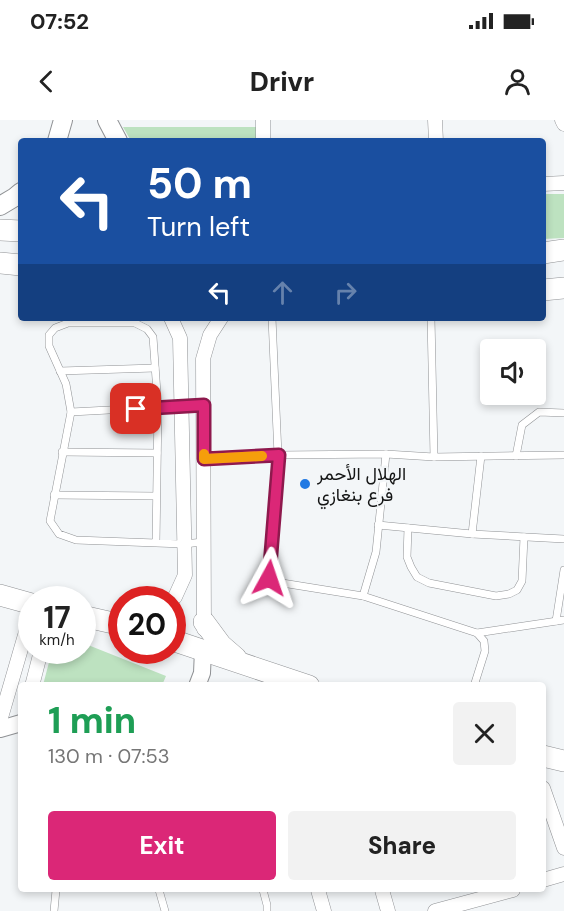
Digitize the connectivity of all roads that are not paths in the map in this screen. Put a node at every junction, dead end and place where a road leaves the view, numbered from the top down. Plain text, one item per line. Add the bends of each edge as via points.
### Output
1 (63, 120) edge
2 (107, 120) edge
3 (263, 120) edge
4 (435, 120) edge
5 (58, 138) edge
6 (116, 138) edge
7 (263, 138) edge
8 (436, 138) edge
9 (564, 183) edge
10 (546, 184) edge
11 (18, 194) edge
12 (0, 206) edge
13 (0, 230) edge
14 (18, 231) edge
15 (564, 250) edge
16 (546, 253) edge
17 (0, 264) edge
18 (18, 265) edge
19 (564, 288) edge
20 (546, 290) edge
21 (172, 321) edge
22 (219, 321) edge
23 (272, 321) edge
24 (431, 321) edge
25 (155, 368) junction
26 (60, 371) junction
27 (204, 405) junction
28 (181, 406) junction
29 (158, 407) junction
30 (71, 412) junction
31 (564, 413) edge
32 (62, 452) junction
33 (157, 453) junction
34 (386, 454) junction
35 (279, 455) junction
36 (564, 455) edge
37 (481, 456) junction
38 (516, 456) junction
39 (434, 457) junction
40 (204, 459) junction
41 (54, 495) junction
42 (156, 496) junction
43 (378, 525) junction
44 (408, 528) junction
45 (472, 534) junction
46 (524, 537) junction
47 (564, 539) edge
48 (204, 542) junction
49 (156, 543) junction
50 (183, 544) junction
51 (564, 570) edge
52 (180, 586) edge
53 (0, 595) edge
54 (363, 596) junction
55 (18, 600) edge
56 (560, 620) edge
57 (204, 622) junction
58 (477, 633) junction
59 (186, 645) edge
60 (203, 650) junction
61 (18, 659) edge
62 (38, 664) edge
63 (243, 664) junction
64 (33, 682) edge
65 (199, 682) edge
66 (297, 682) edge
67 (475, 682) edge
68 (0, 721) edge
69 (18, 724) edge
70 (0, 729) edge
71 (546, 757) edge
72 (564, 761) edge
73 (546, 797) edge
74 (564, 848) edge
75 (564, 874) edge
76 (546, 879) edge
77 (56, 892) edge
78 (160, 892) edge
79 (264, 892) edge
80 (319, 892) edge
81 (383, 892) edge
82 (508, 892) edge
83 (474, 905) edge
84 (54, 911) edge
85 (165, 911) edge
86 (267, 911) edge
87 (324, 911) edge
88 (388, 911) edge
89 (435, 911) edge

1 - 5 main road
2 - 6 main road
3 - 7 street
4 - 8 street
9 - 10 street
11 - 12 main road
13 - 14 main road
15 - 16 main road
17 - 18 main road
19 - 20 main road
21 - 28 street via 180,338
22 - 27 street via 210,335 204,359
23 - 35 lane
24 - 39 lane
25 - 26 lane
25 - 26 lane via 153,337 147,328 135,323 68,323 49,335 49,346
25 - 29 lane
26 - 30 lane
27 - 28 lane
27 - 40 street
28 - 29 lane
28 - 50 street
29 - 30 lane
29 - 33 lane
30 - 32 lane
31 - 38 lane via 539,412 522,425
32 - 33 lane
32 - 41 lane
33 - 42 lane
34 - 35 lane
34 - 39 lane
34 - 43 lane
35 - 40 lane
35 - 54 lane via 269,578
36 - 38 lane
37 - 38 lane
37 - 39 lane
37 - 45 lane
40 - 48 street
41 - 42 lane
41 - 49 lane via 50,521 58,534 76,540
42 - 49 lane
43 - 44 lane
43 - 54 lane via 376,552
44 - 45 lane
44 - 46 lane via 407,557 417,577 429,583 496,596 517,590 522,581
45 - 46 lane
46 - 47 lane
48 - 50 lane
48 - 57 street
49 - 50 lane
50 - 52 street via 184,576
51 - 56 lane
53 - 55 main road
54 - 58 lane
56 - 58 lane
57 - 60 street
57 - 63 main road via 221,645
58 - 67 lane via 484,641 485,651
59 - 60 main road
60 - 63 main road
60 - 65 street
61 - 68 street
62 - 64 street
63 - 66 main road
69 - 70 street
71 - 72 main road
73 - 74 street
75 - 76 street
77 - 84 lane
78 - 85 lane
79 - 86 lane
80 - 87 street
81 - 88 street
82 - 83 street
83 - 89 street

